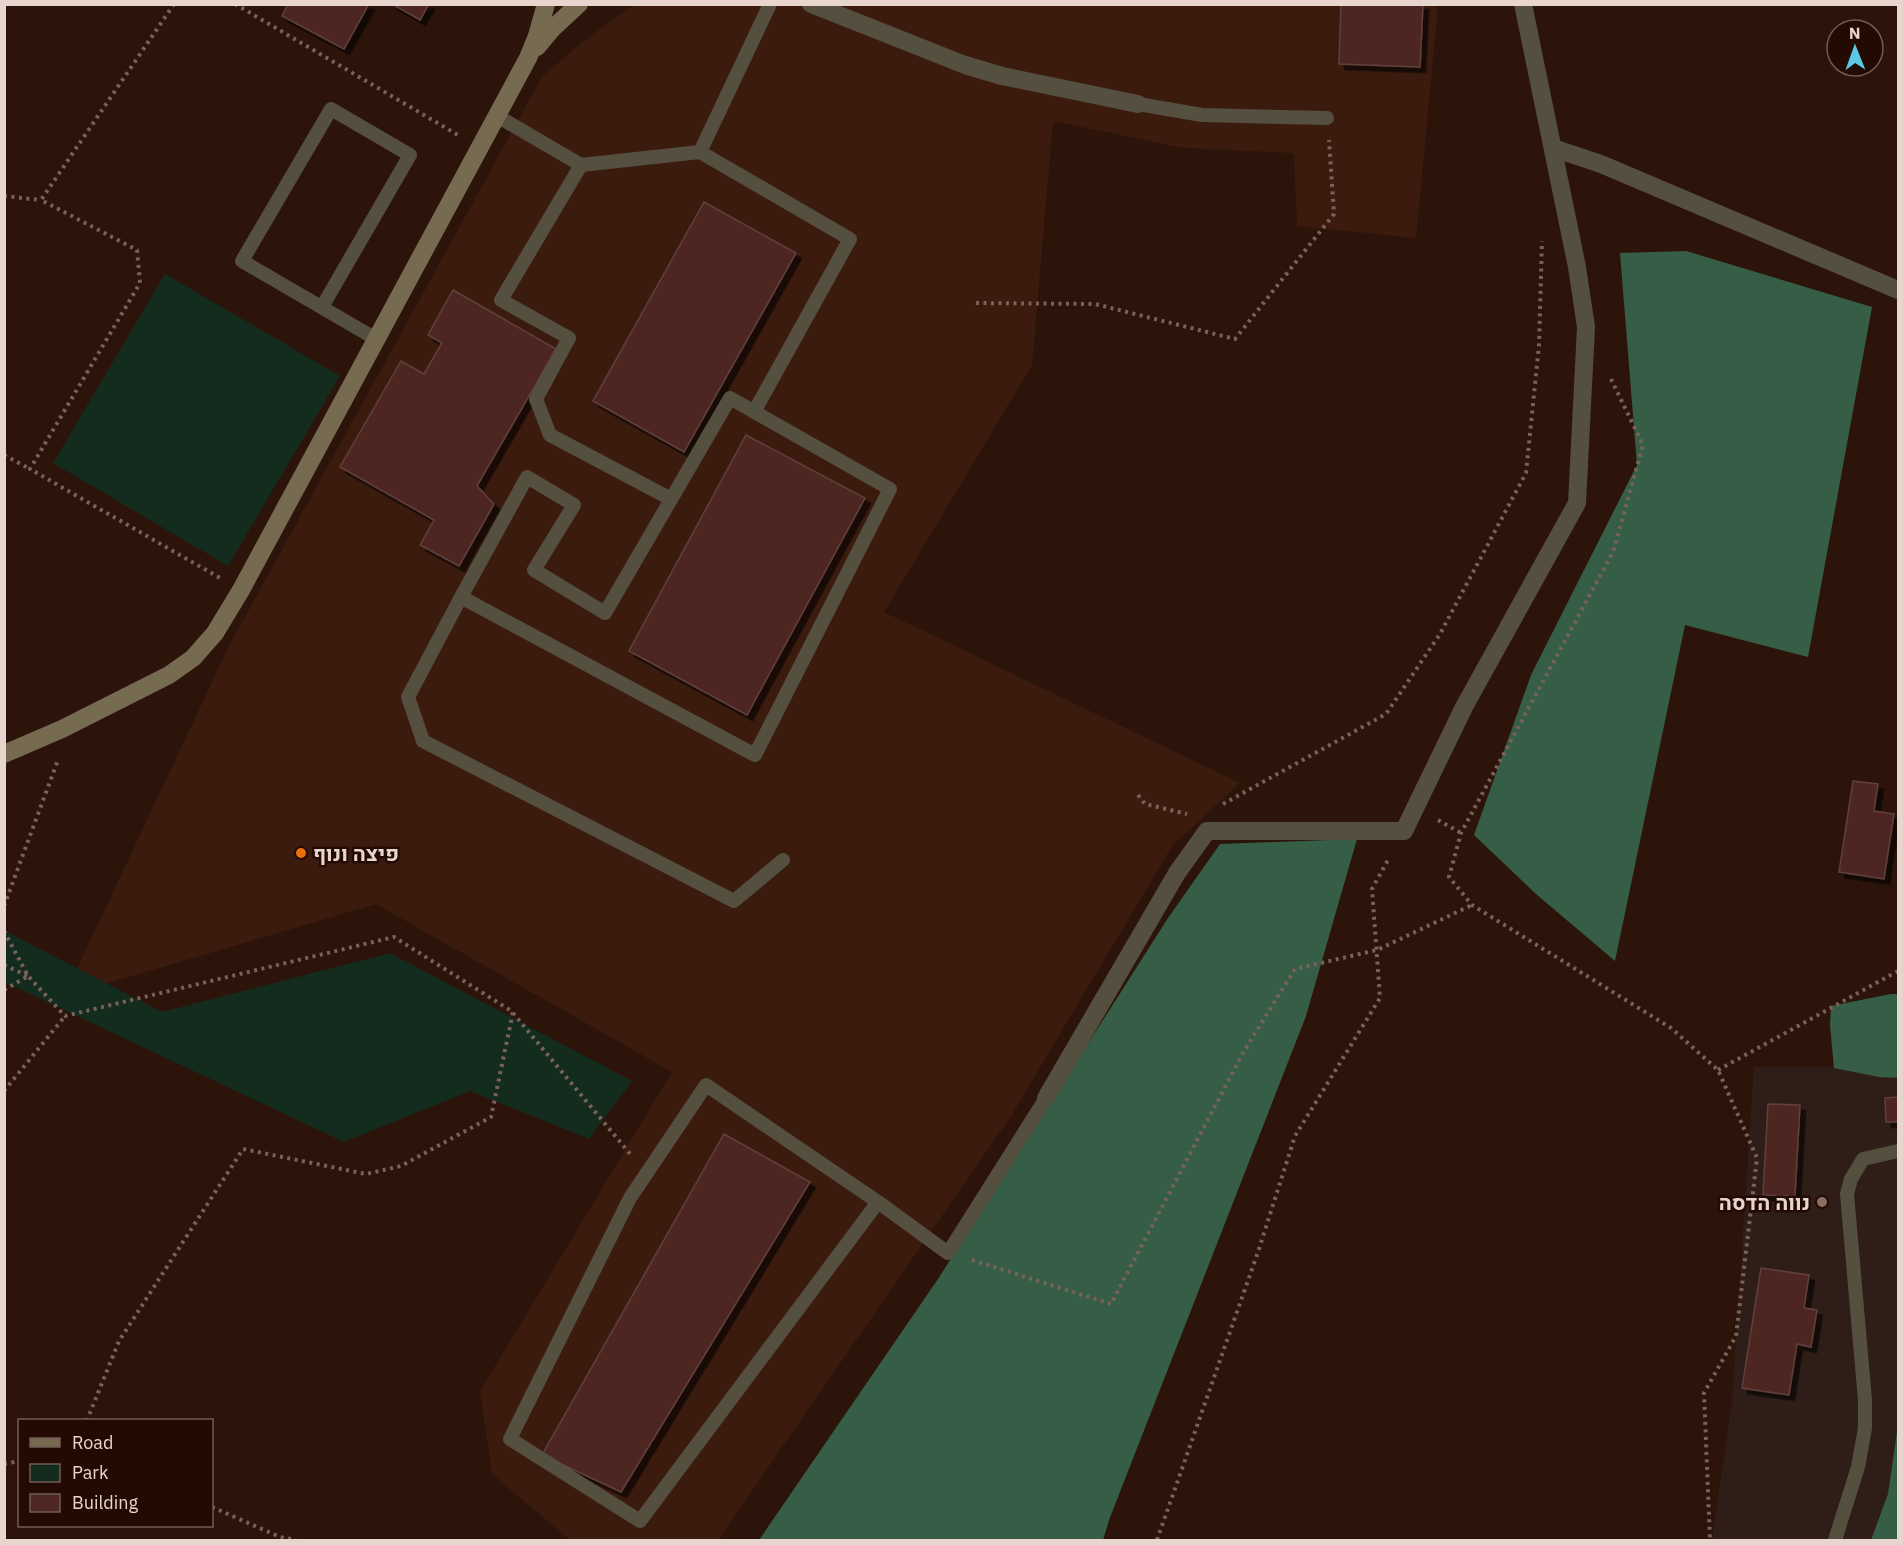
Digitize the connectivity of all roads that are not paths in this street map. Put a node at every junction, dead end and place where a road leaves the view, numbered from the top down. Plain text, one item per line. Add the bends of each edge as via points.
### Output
1 (546, 4) edge
2 (579, 4) edge
3 (770, 4) edge
4 (811, 4) edge
5 (1523, 4) edge
6 (528, 58) junction
7 (1138, 104) joint
8 (497, 116) junction
9 (1327, 118) road end
10 (1553, 148) junction
11 (700, 152) junction
12 (581, 165) junction
13 (1899, 290) edge
14 (322, 307) junction
15 (376, 339) junction
16 (754, 412) junction
17 (671, 499) junction
18 (461, 597) junction
19 (4, 754) edge
20 (783, 860) dead end
21 (1046, 1098) joint
22 (1899, 1152) edge
23 (878, 1202) junction
24 (1835, 1540) edge

1 - 6 street
2 - 6 street
3 - 11 lane
4 - 7 street via 965,65
5 - 10 street
6 - 8 street
7 - 9 lane via 1202,116
8 - 12 lane
8 - 15 street
10 - 13 street via 1600,164
10 - 21 street via 1586,327 1577,504 1464,707 1404,831 1207,831 1177,873
11 - 12 lane
11 - 16 lane via 850,239
12 - 17 lane via 501,300 569,338 536,399 550,435
14 - 14 lane via 242,261 331,109 410,155
14 - 15 lane
15 - 19 street via 241,590 215,633 193,658 169,675
16 - 17 lane via 730,398
16 - 18 lane via 890,489 755,755
17 - 18 lane via 605,613 534,570 574,505 527,477
18 - 20 lane via 408,697 423,741 734,901
21 - 23 lane via 948,1253
22 - 24 lane via 1863,1159 1847,1194 1865,1428 1858,1467
23 - 23 lane via 640,1521 510,1439 630,1198 706,1085

